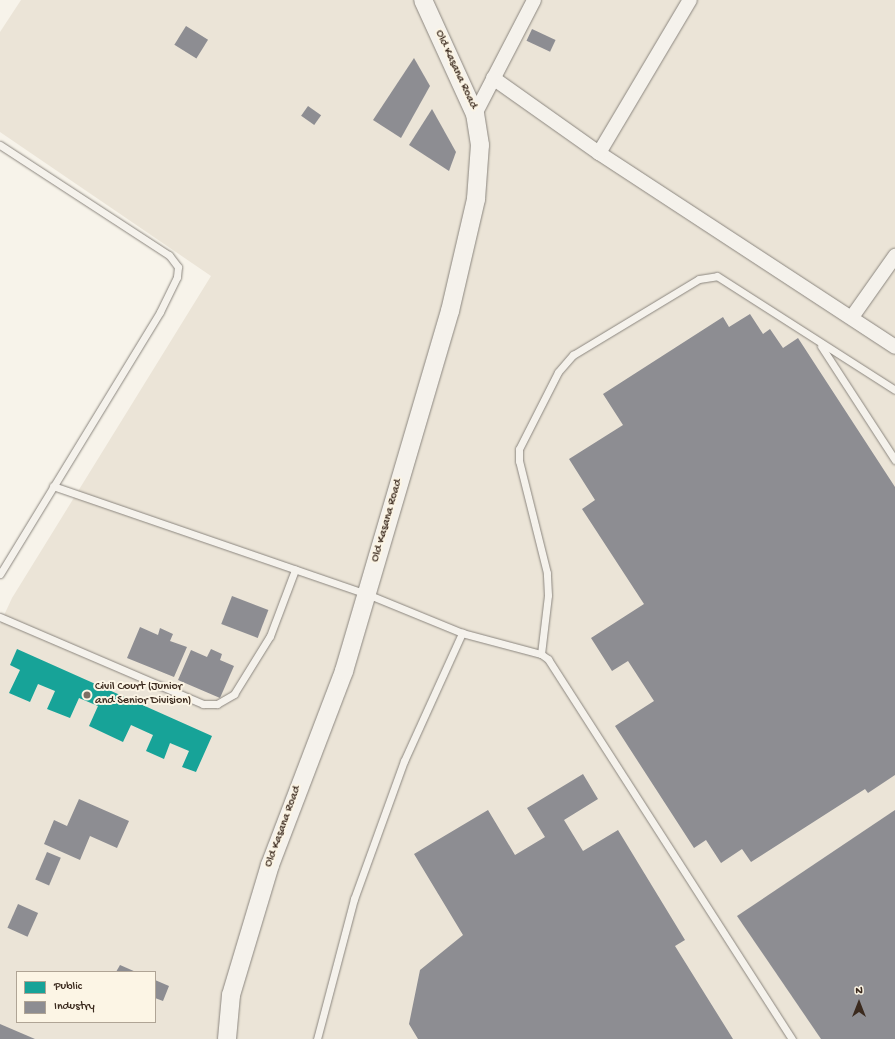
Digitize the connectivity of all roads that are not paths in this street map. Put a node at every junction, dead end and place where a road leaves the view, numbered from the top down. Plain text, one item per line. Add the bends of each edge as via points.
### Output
1 (423, 0) edge
2 (534, 0) edge
3 (690, 0) edge
4 (493, 78) junction
5 (475, 114) junction
6 (0, 145) edge
7 (599, 153) junction
8 (895, 256) edge
9 (852, 317) junction
10 (819, 343) junction
11 (895, 347) edge
12 (895, 390) edge
13 (895, 460) edge
14 (53, 486) junction
15 (295, 570) junction
16 (0, 574) edge
17 (367, 594) junction
18 (0, 617) edge
19 (462, 632) junction
20 (541, 654) junction
21 (227, 1039) edge
22 (317, 1039) edge
23 (792, 1039) edge

1 - 5 street, Old Kasana Road
2 - 4 street
3 - 7 street
4 - 5 street
4 - 7 street
5 - 17 street, Old Kasana Road via 480,145 476,199 450,311
6 - 14 lane via 169,255 178,267 177,277 160,312
7 - 9 street
8 - 9 street
9 - 11 street
10 - 12 lane
10 - 13 lane
10 - 20 lane via 726,280 708,276 573,355 564,363 519,449 519,461 548,584
14 - 15 lane
14 - 16 lane
15 - 17 lane
15 - 18 lane via 270,636 234,694 217,704 203,704
17 - 19 lane
17 - 21 street, Old Kasana Road via 344,671 270,865 230,995
19 - 20 lane
19 - 22 lane via 404,761 349,914
20 - 23 lane via 548,660

